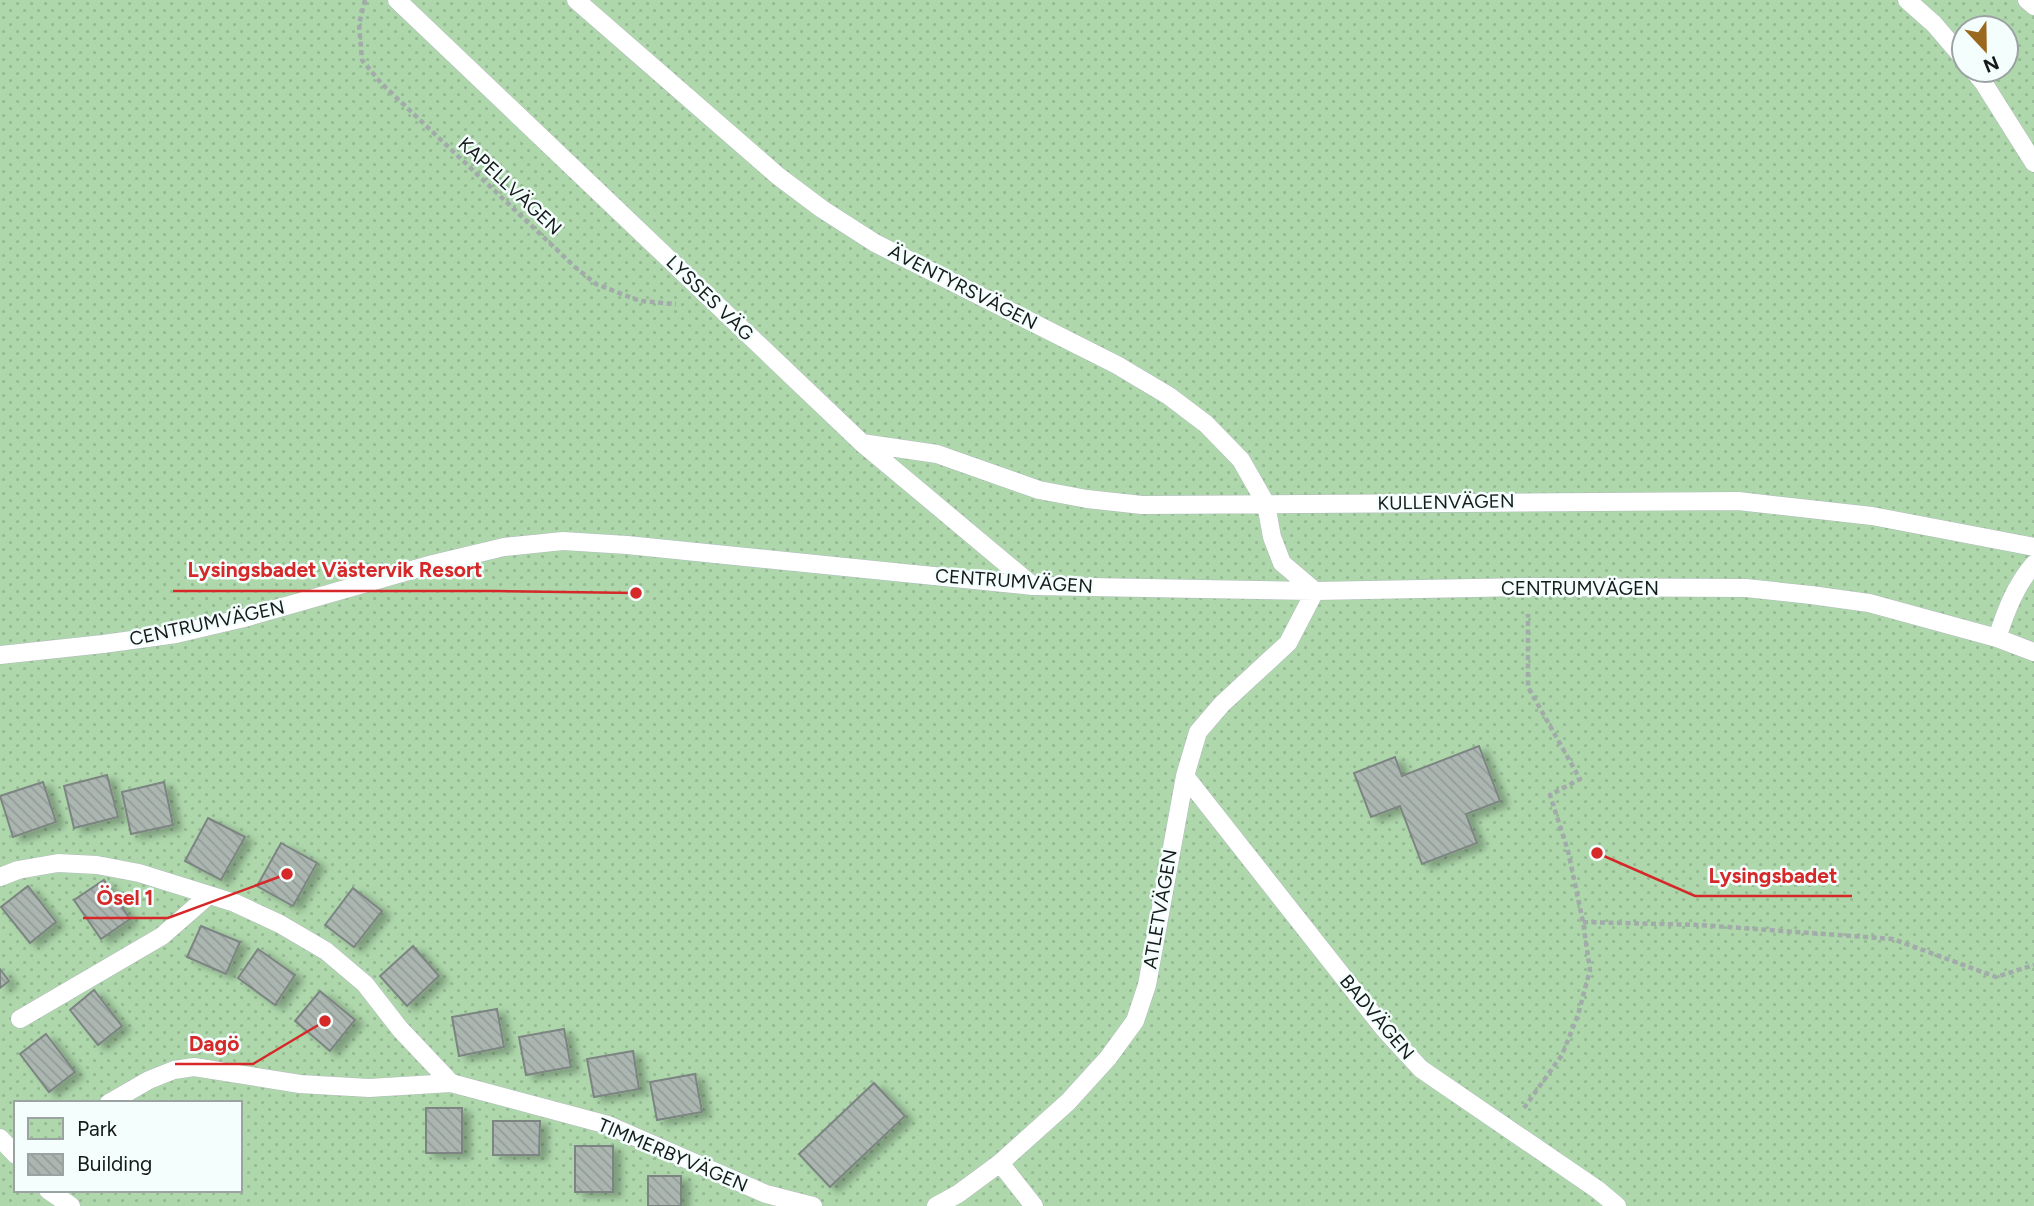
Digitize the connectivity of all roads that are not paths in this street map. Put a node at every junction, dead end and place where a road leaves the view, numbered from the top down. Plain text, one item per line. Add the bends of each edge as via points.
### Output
1 (397, 0) edge
2 (576, 0) edge
3 (1907, 0) edge
4 (2027, 0) edge
5 (2034, 6) edge
6 (1950, 43) edge
7 (1982, 84) edge
8 (2034, 163) edge
9 (862, 443) junction
10 (1266, 504) junction
11 (2034, 547) edge
12 (2034, 564) edge
13 (1032, 586) junction
14 (1315, 591) junction
15 (1997, 638) junction
16 (2034, 652) edge
17 (0, 655) edge
18 (1185, 776) junction
19 (0, 877) edge
20 (209, 895) junction
21 (20, 1019) dead end
22 (451, 1083) junction
23 (112, 1101) edge
24 (0, 1138) edge
25 (14, 1152) edge
26 (1000, 1163) junction
27 (51, 1192) edge
28 (71, 1206) edge
29 (813, 1206) edge
30 (936, 1206) edge
31 (1034, 1206) edge
32 (1617, 1206) edge

1 - 9 lane, LYSSES VÄG
2 - 10 lane, ÄVENTYRSVÄGEN via 822,209 875,243 1169,396 1206,424 1241,460
3 - 6 lane
4 - 5 lane
7 - 8 lane
9 - 10 lane, KULLENVÄGEN via 937,454 1039,490 1087,499 1142,505
9 - 13 lane, LYSSES VÄG
10 - 11 lane, KULLENVÄGEN via 1738,501 1872,516
10 - 14 lane, ÄVENTYRSVÄGEN via 1282,563
12 - 15 lane via 2010,602
13 - 14 lane, CENTRUMVÄGEN
13 - 17 lane, CENTRUMVÄGEN via 563,541 504,547 433,564 176,634
14 - 15 lane, CENTRUMVÄGEN via 1745,588 1869,604
14 - 18 lane, ATLETVÄGEN via 1288,643 1198,732
15 - 16 lane, CENTRUMVÄGEN
18 - 26 lane, ATLETVÄGEN via 1147,985 1135,1021 1068,1102
18 - 32 lane, BADVÄGEN via 1385,1030 1421,1069
19 - 20 lane via 58,863 97,865
20 - 21 lane via 162,936
20 - 22 lane via 280,924 326,951 365,984
22 - 23 lane, TIMMERBYVÄGEN via 369,1088 300,1084 194,1067 149,1080
22 - 29 lane, TIMMERBYVÄGEN via 608,1125 766,1194
24 - 25 lane
26 - 30 lane
26 - 31 lane
27 - 28 lane

